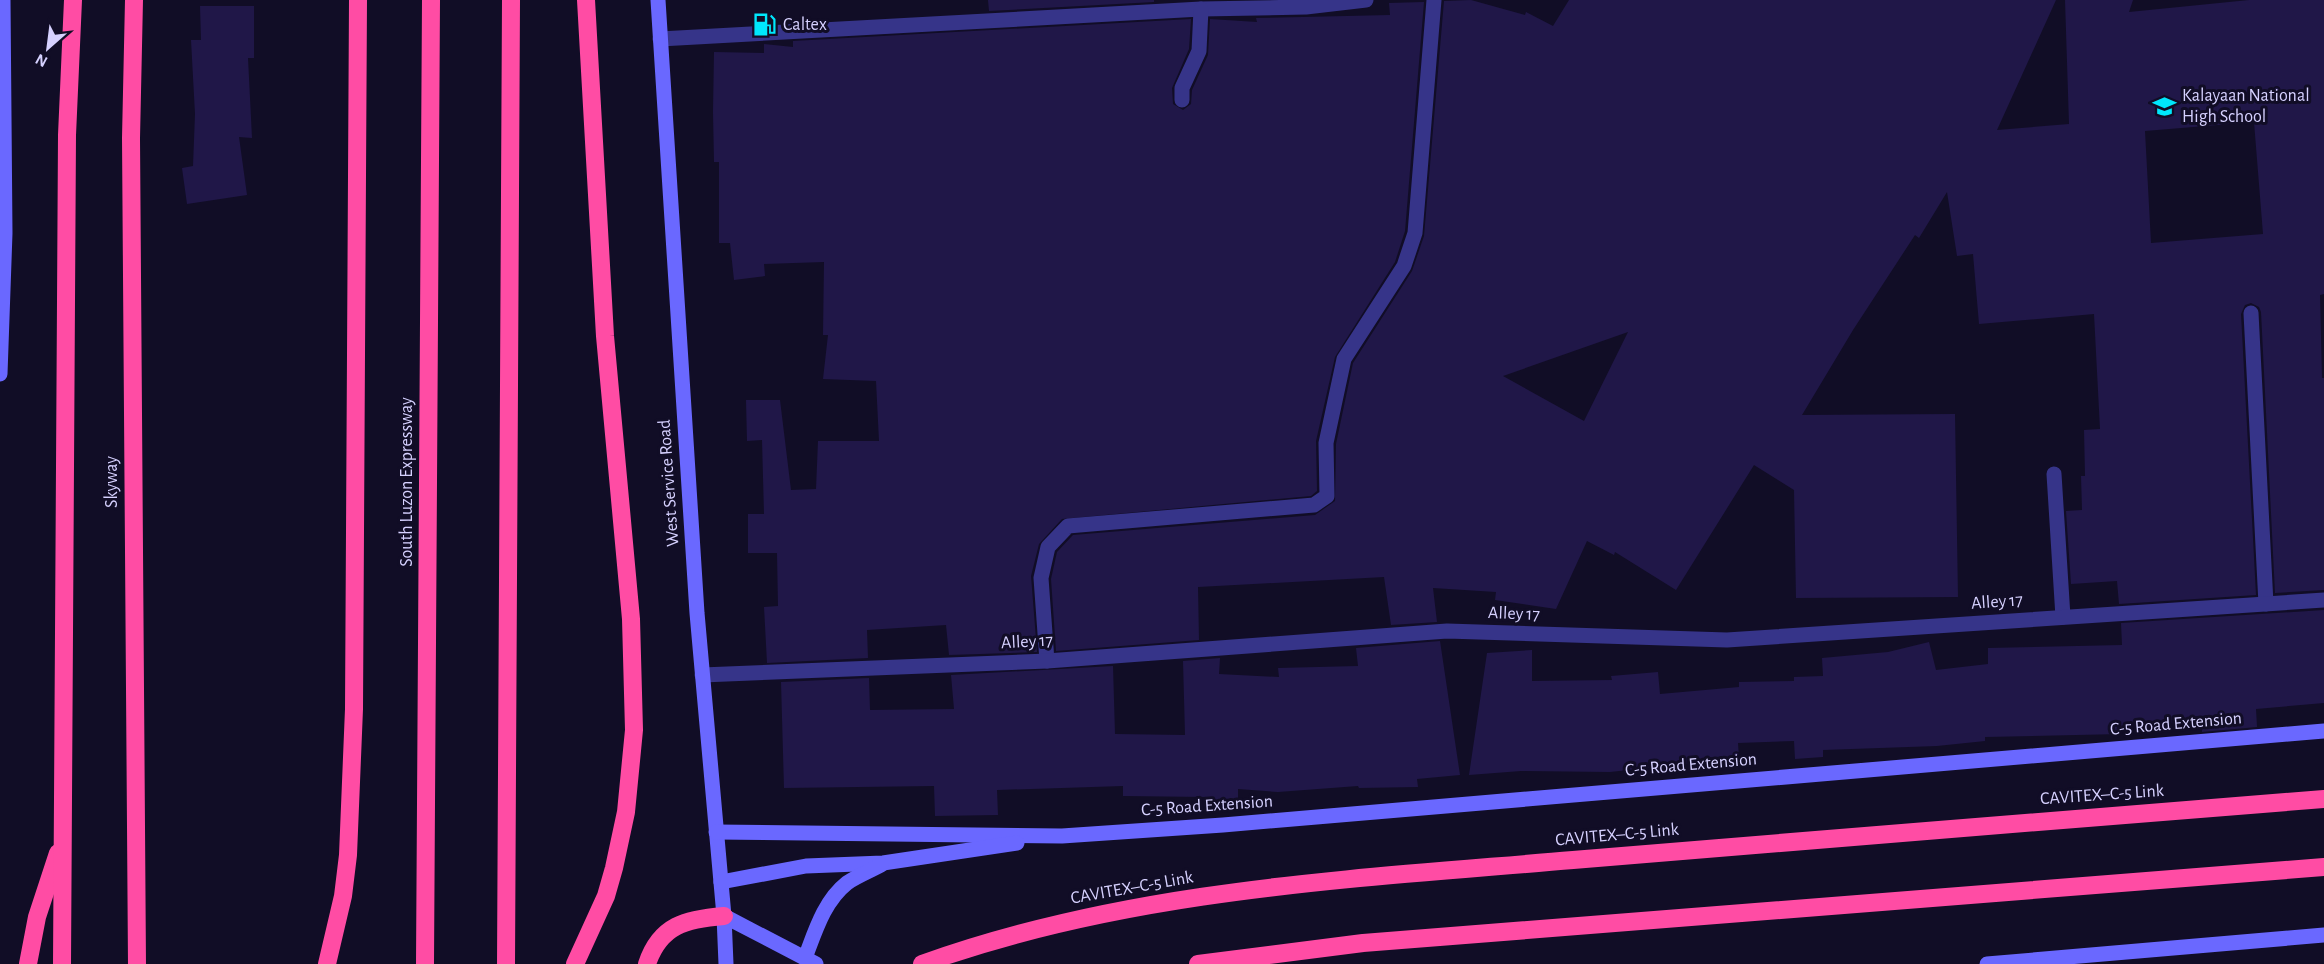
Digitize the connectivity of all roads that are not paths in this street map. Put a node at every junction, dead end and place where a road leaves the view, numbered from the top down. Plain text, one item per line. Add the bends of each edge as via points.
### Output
1 (3, 0) edge
2 (73, 0) edge
3 (134, 0) edge
4 (358, 0) edge
5 (431, 0) edge
6 (511, 0) edge
7 (586, 0) edge
8 (658, 0) edge
9 (1366, 0) edge
10 (1434, 0) edge
11 (1202, 9) junction
12 (660, 39) junction
13 (1182, 100) dead end
14 (3, 233) edge
15 (2251, 313) dead end
16 (0, 374) edge
17 (2054, 474) dead end
18 (2324, 600) edge
19 (2266, 604) junction
20 (2063, 617) junction
21 (1047, 661) junction
22 (702, 675) junction
23 (2324, 731) edge
24 (2324, 800) edge
25 (716, 832) junction
26 (1062, 836) junction
27 (63, 837) junction
28 (883, 863) junction
29 (2324, 867) edge
30 (721, 882) junction
31 (724, 916) junction
32 (2324, 935) edge
33 (811, 961) edge
34 (28, 964) edge
35 (62, 964) edge
36 (136, 964) edge
37 (327, 964) edge
38 (425, 964) edge
39 (506, 964) edge
40 (575, 964) edge
41 (647, 964) edge
42 (726, 964) edge
43 (922, 964) edge
44 (1198, 964) edge
45 (1987, 964) edge

1 - 14 main road
2 - 27 highway via 68,135
3 - 36 highway, Skyway via 131,138
4 - 37 highway via 354,709 348,855
5 - 38 highway, South Luzon Expressway
6 - 39 highway
7 - 40 highway via 605,336 631,619 634,730 626,812 614,868 606,896
8 - 12 main road, West Service Road
9 - 11 street via 1306,7
10 - 21 street via 1415,233 1404,266 1344,359 1326,443 1327,496 1314,505 1068,526 1048,547 1041,578
11 - 12 street
11 - 13 street via 1199,51 1182,88
12 - 22 main road, West Service Road
14 - 16 main road
15 - 19 street
17 - 20 street
18 - 19 street, Alley 17
19 - 20 street, Alley 17
20 - 21 street, Alley 17 via 1727,640 1448,631
21 - 22 street, Alley 17
22 - 25 main road, West Service Road
23 - 26 main road, C-5 Road Extension
24 - 43 highway, CAVITEX–C-5 Link via 1372,877 1213,895 1094,915 1013,934
25 - 26 main road
25 - 30 main road, West Service Road
26 - 28 main road
27 - 34 highway via 37,917
27 - 35 highway
28 - 30 main road via 806,866
28 - 33 main road via 847,883 829,903 816,928
29 - 44 highway via 1363,943
30 - 31 main road, West Service Road
31 - 33 main road
31 - 41 highway via 673,927 652,948
31 - 42 main road, West Service Road
32 - 45 main road

